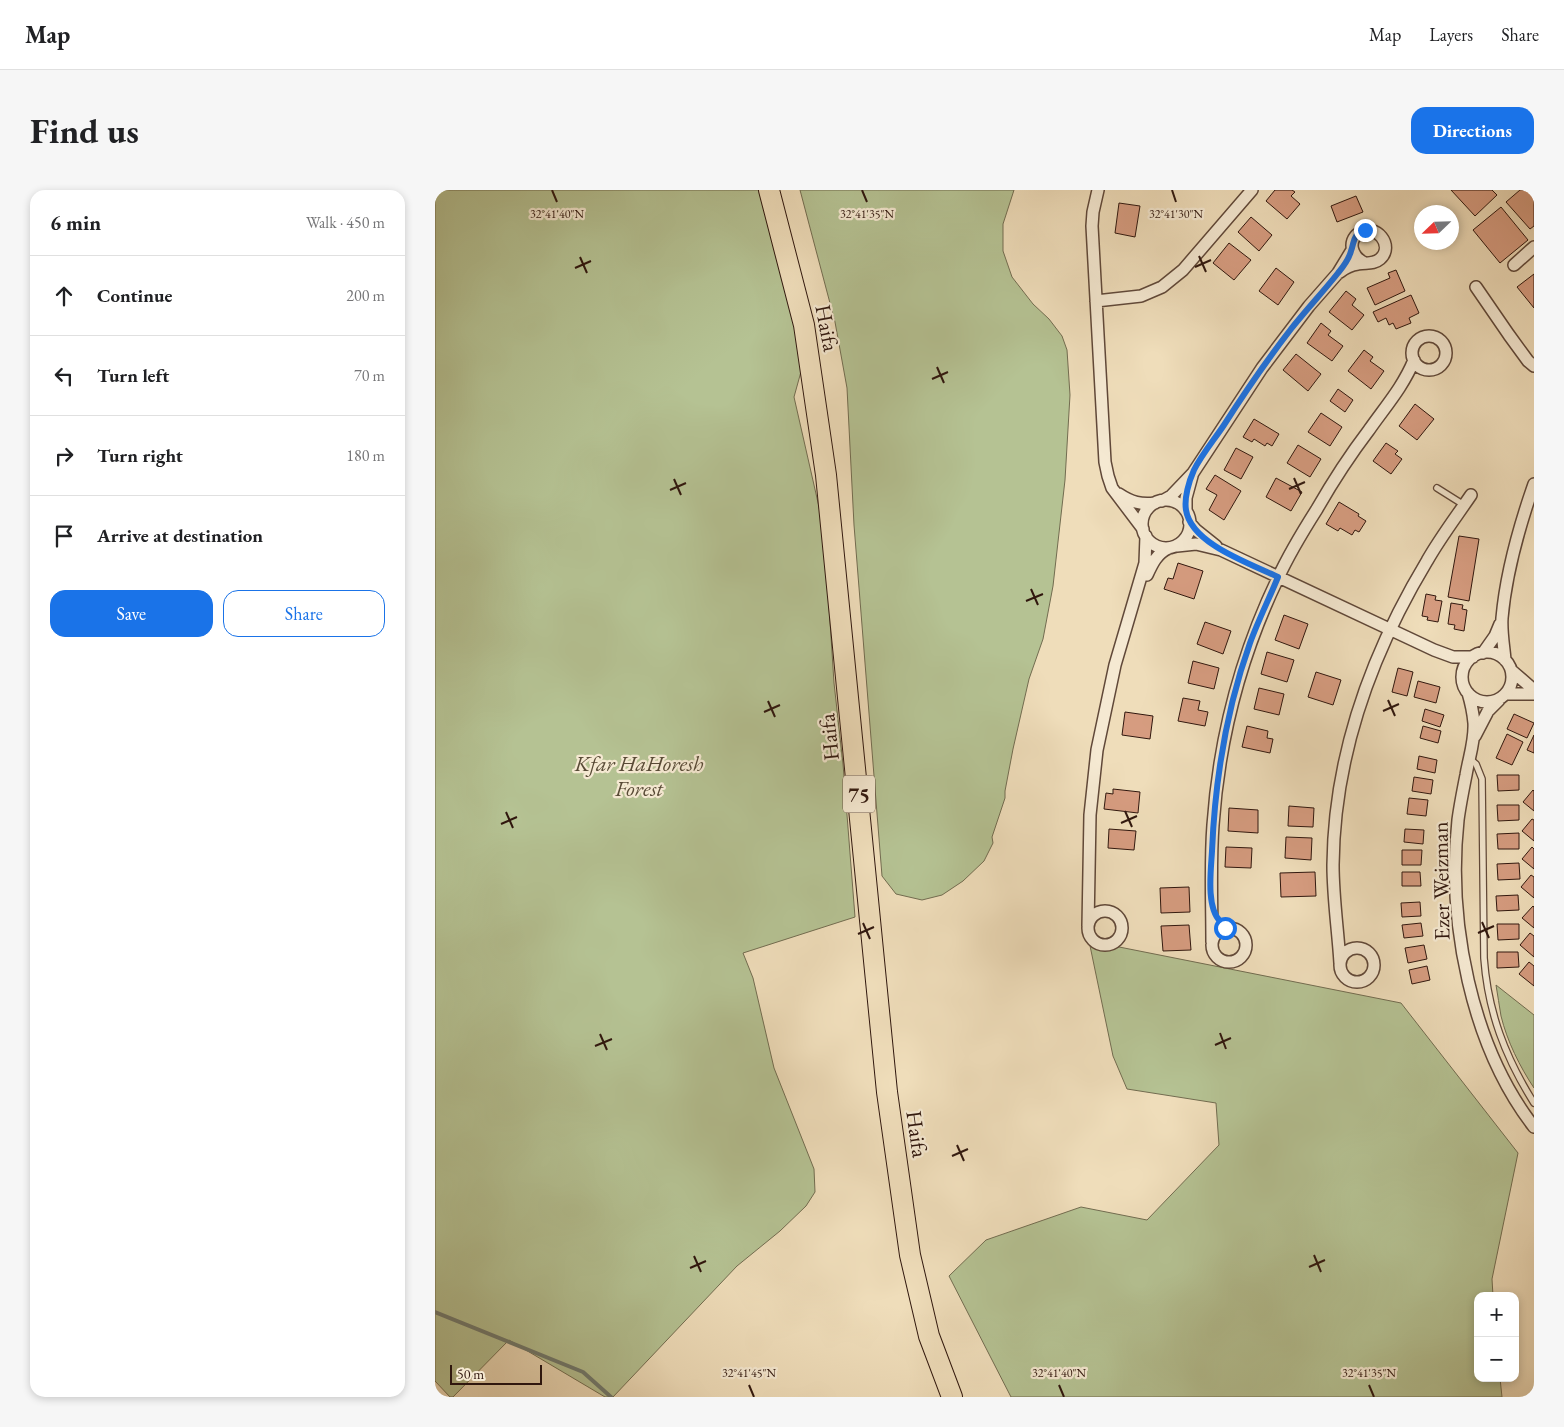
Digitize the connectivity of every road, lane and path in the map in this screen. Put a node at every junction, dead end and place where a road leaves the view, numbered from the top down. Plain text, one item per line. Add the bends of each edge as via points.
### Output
1 (769, 190) edge
2 (1098, 190) edge
3 (1253, 190) edge
4 (1534, 247) edge
5 (1352, 250) junction
6 (1365, 263) junction
7 (1514, 265) dead end
8 (1338, 273) junction
9 (1476, 287) dead end
10 (1096, 301) junction
11 (1414, 360) junction
12 (1534, 366) edge
13 (1430, 370) junction
14 (1400, 388) junction
15 (1194, 470) junction
16 (1111, 482) junction
17 (1534, 484) edge
18 (1437, 488) dead end
19 (1471, 495) dead end
20 (1158, 502) junction
21 (1464, 505) junction
22 (1188, 517) junction
23 (1144, 533) junction
24 (1173, 547) junction
25 (1221, 550) junction
26 (1278, 577) junction
27 (1137, 594) junction
28 (1502, 620) junction
29 (1389, 630) junction
30 (1434, 650) junction
31 (1478, 655) junction
32 (1505, 660) junction
33 (1512, 671) junction
34 (1462, 677) junction
35 (1534, 690) edge
36 (1468, 693) junction
37 (1534, 694) edge
38 (1502, 697) junction
39 (1473, 740) junction
40 (1469, 758) junction
41 (1088, 883) junction
42 (1211, 897) junction
43 (1106, 911) junction
44 (1088, 926) junction
45 (1229, 928) junction
46 (1338, 933) junction
47 (1212, 942) junction
48 (1353, 949) junction
49 (1340, 963) junction
50 (1534, 1103) edge
51 (1534, 1127) edge
52 (952, 1397) edge

1 - 52 highway, Haifa / 75 via 804,325 826,475 887,1092 910,1254 929,1336
2 - 10 street via 1092,226
3 - 10 street via 1183,270 1162,287 1141,296
4 - 7 street
5 - 6 street
5 - 6 street via 1353,240 1360,232 1370,230 1382,236 1385,249 1382,258 1374,263
5 - 8 street
6 - 8 street
8 - 15 street via 1275,351
9 - 12 street
10 - 16 street via 1105,462
11 - 13 street via 1421,368
11 - 13 street via 1414,346 1421,338 1439,339 1445,346 1445,360
11 - 14 street
13 - 14 street
14 - 26 street via 1341,469
15 - 20 street via 1171,496
15 - 22 street via 1186,498
16 - 20 street via 1119,493 1135,503
16 - 23 street
17 - 28 street via 1514,554
18 - 21 lane
19 - 21 street
20 - 22 street via 1174,502
20 - 23 street via 1143,517
21 - 29 street via 1427,560
22 - 24 street via 1188,534
22 - 25 street via 1195,530
23 - 24 street via 1153,545
23 - 27 street via 1145,564
24 - 25 street via 1196,544
24 - 27 street via 1158,556
25 - 26 street
26 - 29 street
26 - 42 street via 1250,644 1224,736 1213,825
27 - 41 street via 1115,665 1097,750 1090,815
28 - 31 street via 1495,636
28 - 32 street
29 - 30 street
29 - 46 street via 1361,698 1340,782 1333,866
30 - 31 street via 1453,657
30 - 34 street
31 - 32 street via 1488,652
31 - 34 street via 1467,662
32 - 33 street
33 - 35 street
33 - 38 street via 1510,687
34 - 36 street
36 - 38 street via 1482,702
36 - 39 street via 1474,722
37 - 38 street
38 - 39 street via 1488,712
39 - 40 street, Ezer Weizman
40 - 50 lane via 1476,764 1482,779 1486,980 1498,1030
40 - 51 street, Ezer Weizman via 1458,821 1457,860 1457,898 1465,969 1490,1050
41 - 43 street via 1095,901
41 - 44 street
42 - 45 street via 1215,914
42 - 47 street
43 - 44 street via 1092,917
43 - 44 street via 1115,914 1122,926 1121,935 1115,942 1097,943 1090,936
45 - 47 street via 1216,933
45 - 47 street via 1239,931 1244,938 1244,952 1239,959 1230,962 1221,959 1214,952
46 - 48 street
46 - 49 street
48 - 49 street via 1344,954
48 - 49 street via 1363,950 1373,959 1374,968 1370,976 1358,982 1349,980 1342,973

